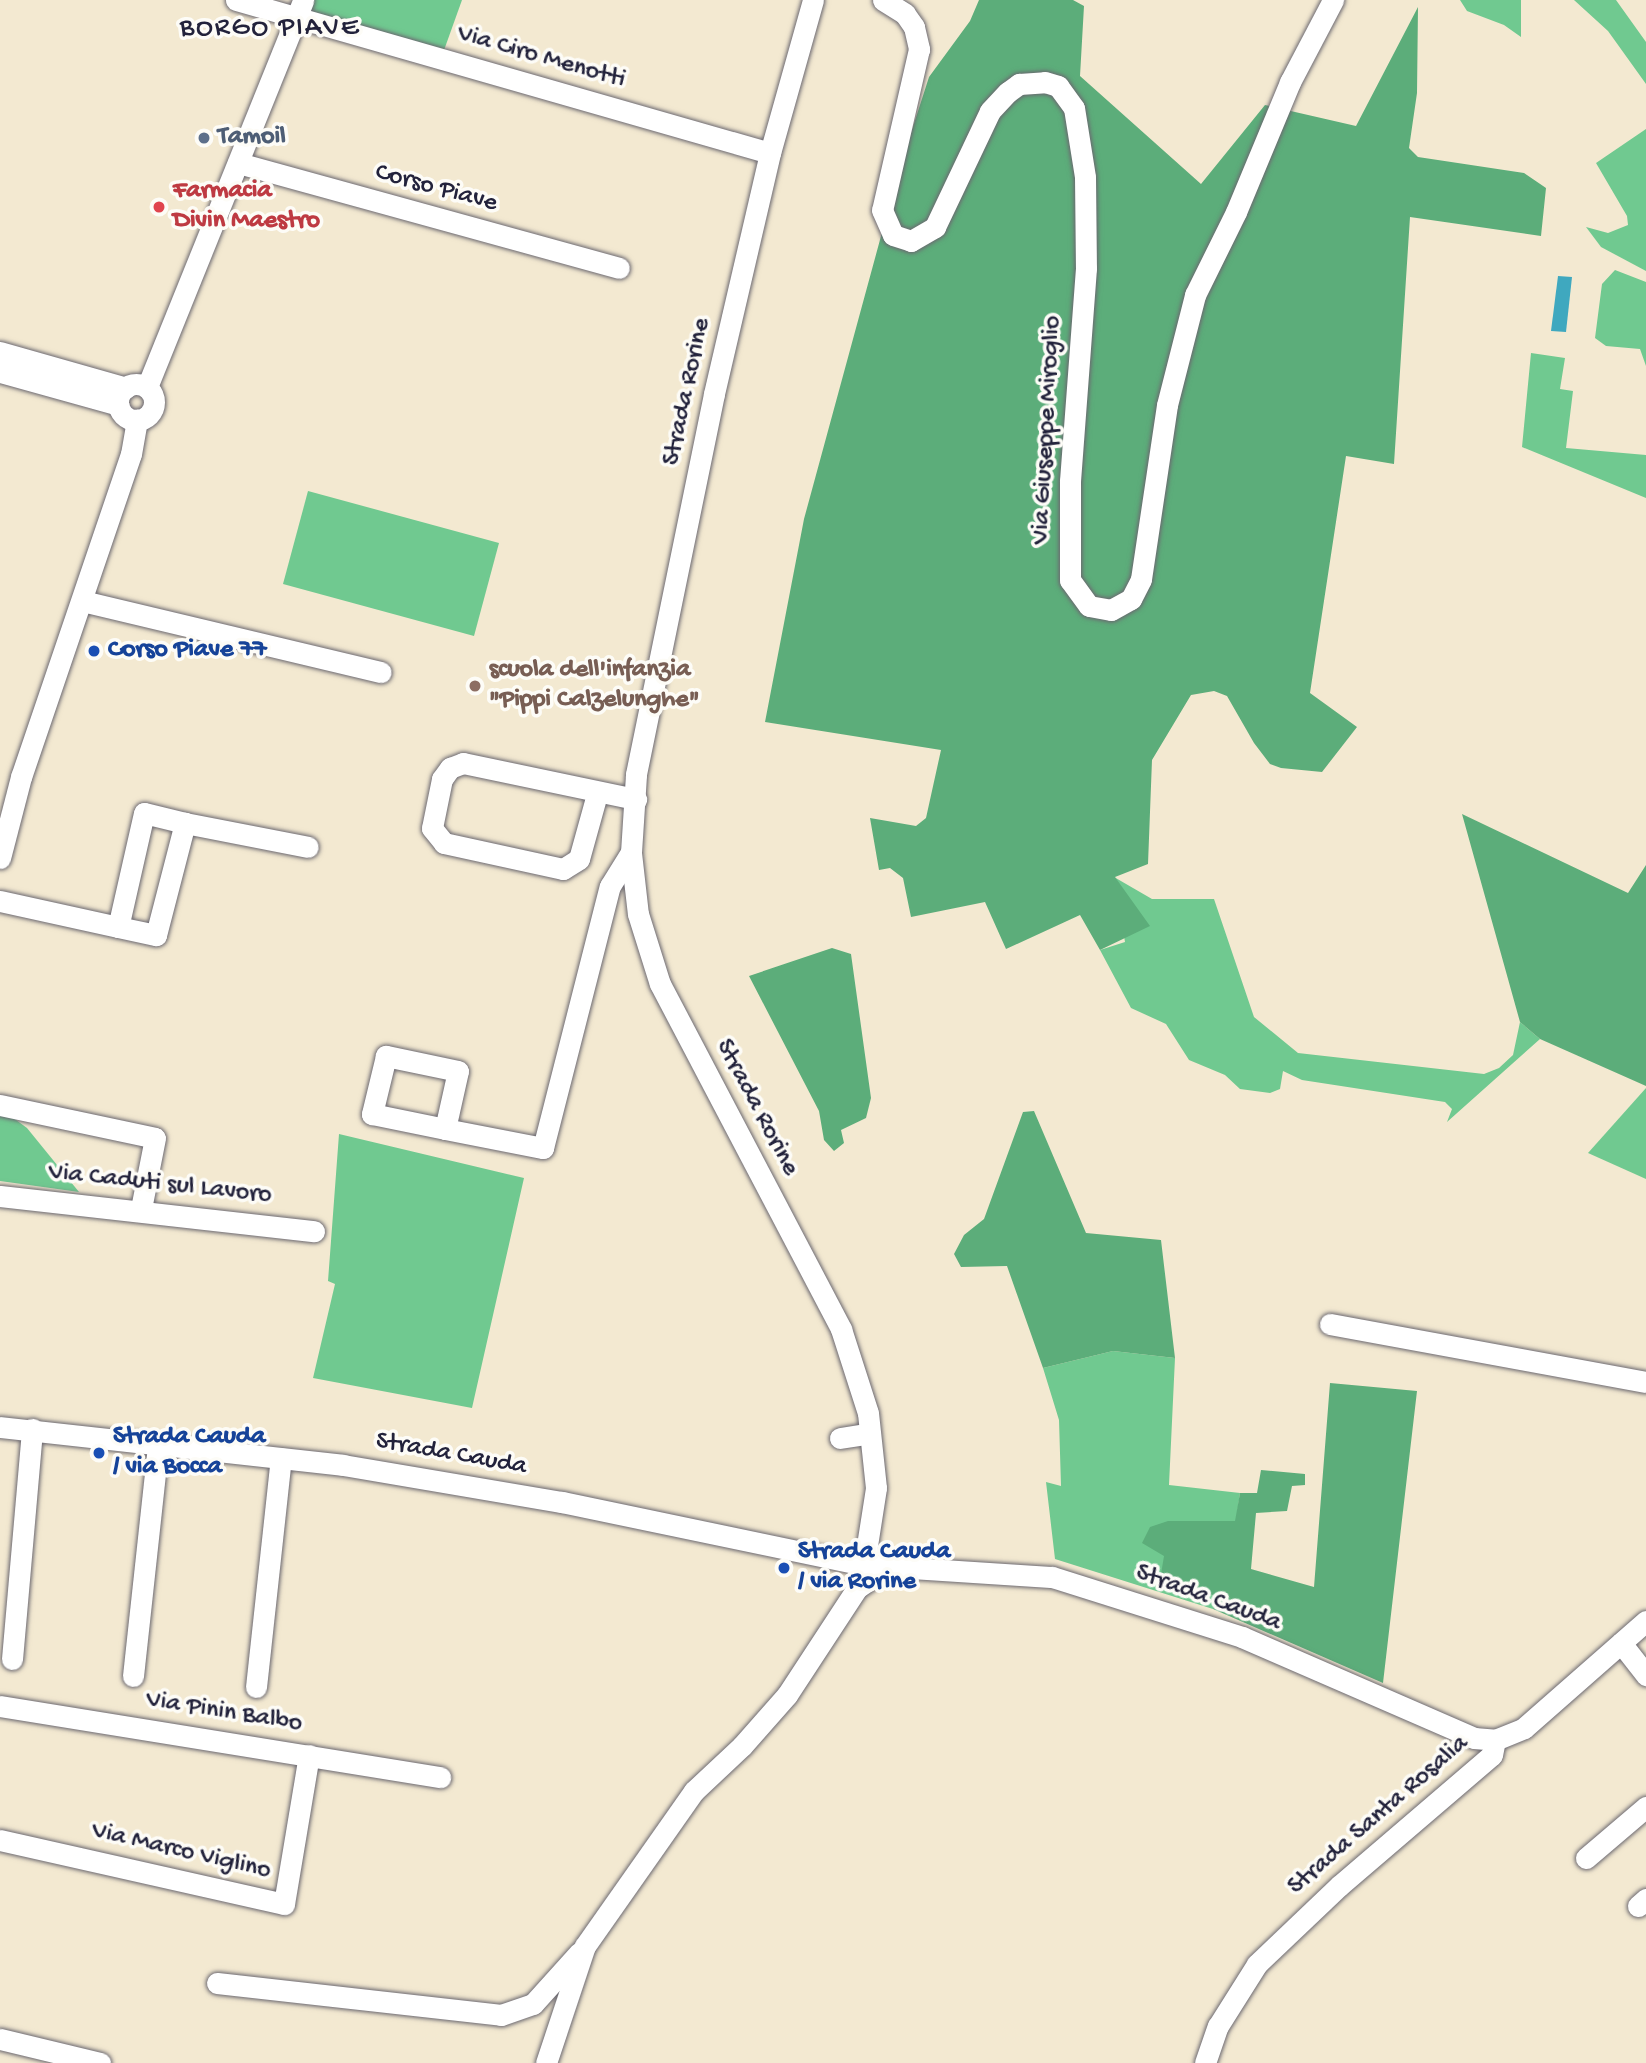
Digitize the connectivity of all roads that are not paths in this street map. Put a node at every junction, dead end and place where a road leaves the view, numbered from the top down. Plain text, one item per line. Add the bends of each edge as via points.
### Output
1 (236, 0) edge
2 (813, 0) edge
3 (883, 0) edge
4 (1333, 0) edge
5 (300, 9) edge
6 (770, 153) junction
7 (238, 163) junction
8 (620, 268) dead end
9 (0, 352) edge
10 (0, 372) edge
11 (130, 393) junction
12 (137, 420) junction
13 (82, 601) junction
14 (381, 672) dead end
15 (597, 794) junction
16 (636, 799) junction
17 (185, 823) junction
18 (308, 847) dead end
19 (631, 853) junction
20 (0, 858) edge
21 (0, 901) edge
22 (118, 927) junction
23 (0, 1105) edge
24 (445, 1129) junction
25 (0, 1196) edge
26 (141, 1209) junction
27 (314, 1231) dead end
28 (1330, 1325) dead end
29 (1646, 1382) edge
30 (0, 1427) edge
31 (33, 1429) junction
32 (870, 1433) junction
33 (841, 1438) dead end
34 (158, 1444) junction
35 (281, 1458) junction
36 (864, 1565) junction
37 (888, 1567) junction
38 (1646, 1621) edge
39 (1621, 1643) junction
40 (12, 1659) dead end
41 (1646, 1675) edge
42 (133, 1676) dead end
43 (256, 1687) dead end
44 (0, 1706) edge
45 (1494, 1740) junction
46 (309, 1755) junction
47 (440, 1777) dead end
48 (1646, 1807) edge
49 (0, 1840) edge
50 (1586, 1858) dead end
51 (585, 1946) junction
52 (217, 1983) dead end
53 (0, 2039) edge
54 (100, 2063) edge
55 (545, 2063) edge
56 (1205, 2063) edge

1 - 5 street, Via Ciro Menotti
2 - 6 street, Strada Rorine
3 - 4 street, Via Giuseppe Miroglio via 910,20 919,49 883,210 893,235 911,241 934,227 990,111 1019,84 1058,86 1074,108 1085,177 1086,268 1070,481 1070,580 1089,606 1111,610 1131,599 1141,579 1167,405 1195,295 1236,212 1290,82
5 - 6 street, Via Ciro Menotti
5 - 7 street
6 - 16 street, Strada Rorine via 714,394 636,775
7 - 8 street, Corso Piave
7 - 11 street
9 - 11 street
10 - 11 street
11 - 12 street via 127,418
11 - 12 street via 154,407
12 - 13 street via 131,454
13 - 14 street
13 - 20 street via 21,777
15 - 15 street via 463,763 450,768 442,779 432,828 444,843 563,869 579,859
15 - 16 street
16 - 19 street, Strada Rorine
17 - 18 street
17 - 22 street via 156,935
17 - 22 street via 144,813
19 - 24 street via 610,886 543,1148
19 - 32 street, Strada Rorine via 638,914 660,985 841,1329
21 - 22 street
23 - 26 street via 155,1138
24 - 24 street via 372,1114 386,1056 458,1071
25 - 26 street, Via Caduti sul Lavoro
26 - 27 street, Via Caduti sul Lavoro
28 - 29 street
30 - 31 street, Strada Cauda
31 - 34 street, Strada Cauda
31 - 40 street
32 - 33 street
32 - 36 street, Strada Rorine via 876,1488
34 - 35 street, Strada Cauda
34 - 42 street
35 - 36 street, Strada Cauda via 562,1502
35 - 43 street
36 - 37 street, Strada Cauda
37 - 45 street, Strada Cauda via 1052,1577 1130,1598 1242,1637 1449,1731
37 - 51 street via 857,1588 787,1695 694,1791
38 - 39 street, Strada Santa Rosalia
39 - 41 street
39 - 45 street, Strada Santa Rosalia via 1524,1728
44 - 46 street, Via Pinin Balbo
45 - 56 street, Strada Santa Rosalia via 1492,1755 1339,1886 1257,1964 1218,2026
46 - 47 street, Via Pinin Balbo
46 - 49 street, Via Marco Viglino via 284,1903
48 - 50 street
51 - 52 street via 533,2004 501,2015
51 - 55 street
53 - 54 street

